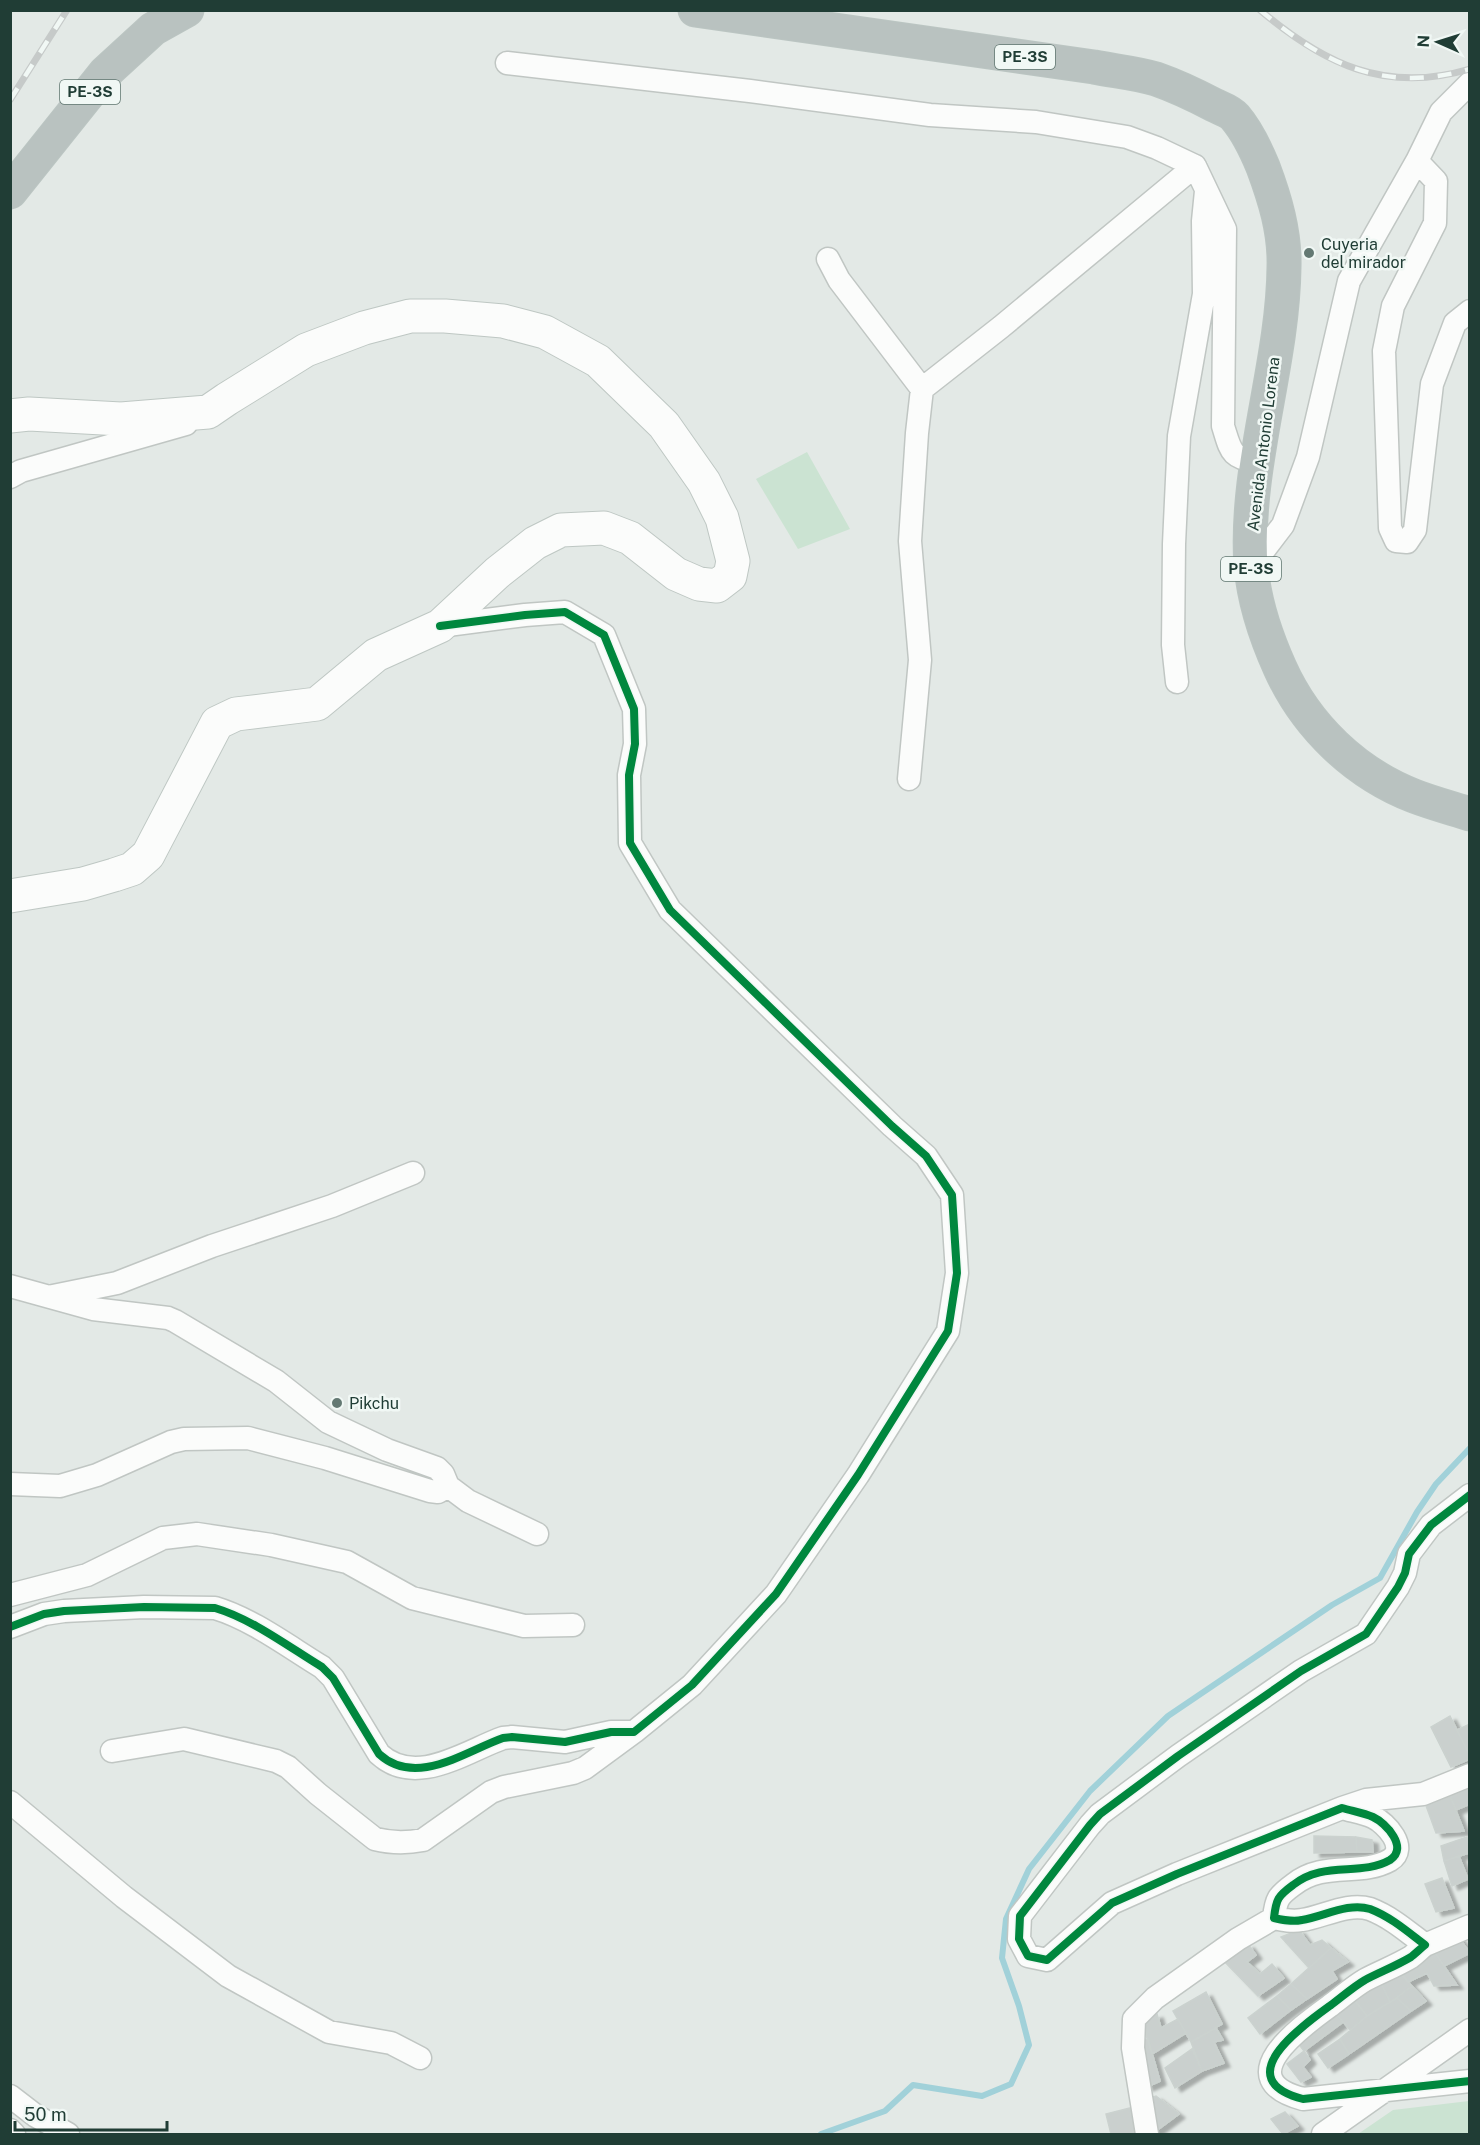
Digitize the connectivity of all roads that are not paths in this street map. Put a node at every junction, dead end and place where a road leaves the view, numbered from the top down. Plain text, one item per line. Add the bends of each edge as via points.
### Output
1 (187, 10) edge
2 (695, 10) edge
3 (507, 63) dead end
4 (1470, 83) edge
5 (1417, 161) junction
6 (1195, 166) junction
7 (1206, 189) junction
8 (10, 192) edge
9 (828, 259) dead end
10 (1470, 311) edge
11 (922, 389) junction
12 (208, 412) junction
13 (10, 416) edge
14 (1258, 462) junction
15 (10, 477) edge
16 (1251, 567) junction
17 (440, 626) junction
18 (1178, 682) dead end
19 (909, 779) dead end
20 (1470, 814) edge
21 (10, 896) edge
22 (413, 1173) dead end
23 (10, 1286) edge
24 (48, 1297) junction
25 (10, 1484) edge
26 (448, 1486) junction
27 (1470, 1495) edge
28 (537, 1534) dead end
29 (10, 1595) edge
30 (573, 1625) dead end
31 (10, 1627) edge
32 (634, 1732) junction
33 (112, 1751) dead end
34 (1470, 1775) edge
35 (10, 1802) edge
36 (1342, 1808) junction
37 (1274, 1918) junction
38 (1470, 1926) edge
39 (1425, 1945) junction
40 (1470, 2030) edge
41 (420, 2058) dead end
42 (1470, 2081) edge
43 (1385, 2089) junction
44 (10, 2096) edge
45 (10, 2130) edge
46 (15, 2134) edge
47 (68, 2134) edge
48 (1147, 2134) edge
49 (1323, 2134) edge

1 - 8 highway, PE-3S via 153,29 105,73
2 - 14 highway, Avenida Antonio Lorena / PE-3S via 1094,67 1163,82 1234,115 1256,150 1272,191 1280,220 1284,266 1278,335
3 - 6 street via 930,115 1036,122 1127,137
4 - 5 street via 1441,112
5 - 10 street via 1436,181 1435,222 1394,306 1384,351 1390,528 1396,541 1407,542 1415,530 1432,384 1455,323
5 - 16 street via 1349,281 1308,457 1283,525
6 - 7 street
6 - 11 street
7 - 14 street via 1225,229 1223,426 1231,450 1241,460
7 - 18 street via 1204,294 1179,436 1173,645
9 - 11 street via 839,280
11 - 19 street via 910,541 920,660
12 - 13 street via 121,419
12 - 15 street via 180,426
12 - 17 street via 306,350 410,316 503,321 544,332 598,361 664,424 704,482 722,519 733,561 730,576 717,586 699,584 676,574 630,538 604,528 561,530 534,543
14 - 16 highway, Avenida Antonio Lorena / PE-3S
16 - 20 highway, Avenida Antonio Lorena / PE-3S via 1271,649 1285,680 1319,729 1380,779
17 - 21 street via 376,656 317,704 236,714 217,723 148,855 132,869 83,884
17 - 32 street via 565,612 604,635 634,709 635,744 629,775 630,843 670,910 926,1156 952,1195 957,1273 948,1331 858,1475 776,1594 692,1685
22 - 24 street via 117,1283
23 - 24 street
24 - 26 street via 93,1309 175,1321 276,1381 328,1422 436,1468 443,1473
25 - 26 street via 60,1486 97,1475 171,1442 248,1438 430,1491 438,1492
26 - 28 street via 468,1501
27 - 36 street via 1431,1525 1409,1554 1398,1587 1366,1634 1292,1677 1100,1814 1020,1916 1019,1939 1029,1956 1047,1960 1113,1903
29 - 30 street via 87,1575 163,1538 197,1534 347,1562 412,1598 524,1626
31 - 32 street via 64,1611 144,1607 224,1611 322,1667 333,1678 380,1754 387,1762 403,1767 441,1764 503,1738 565,1742 611,1732
32 - 33 street via 573,1773 491,1792 423,1840 413,1842 375,1839 276,1761 184,1739
34 - 36 street via 1423,1794 1366,1800
35 - 41 street via 124,1897 228,1976 329,2032 391,2043
36 - 37 street via 1376,1818 1393,1835 1395,1854 1368,1867 1319,1871 1299,1880 1279,1896
37 - 39 street via 1301,1920 1357,1907 1369,1909 1391,1919
37 - 48 street via 1155,1998 1134,2019 1133,2048
38 - 39 street
39 - 43 street via 1365,1980 1296,2030 1275,2054 1271,2066 1275,2085 1303,2099
40 - 43 street
42 - 43 street
43 - 49 street
44 - 47 street
45 - 46 street

